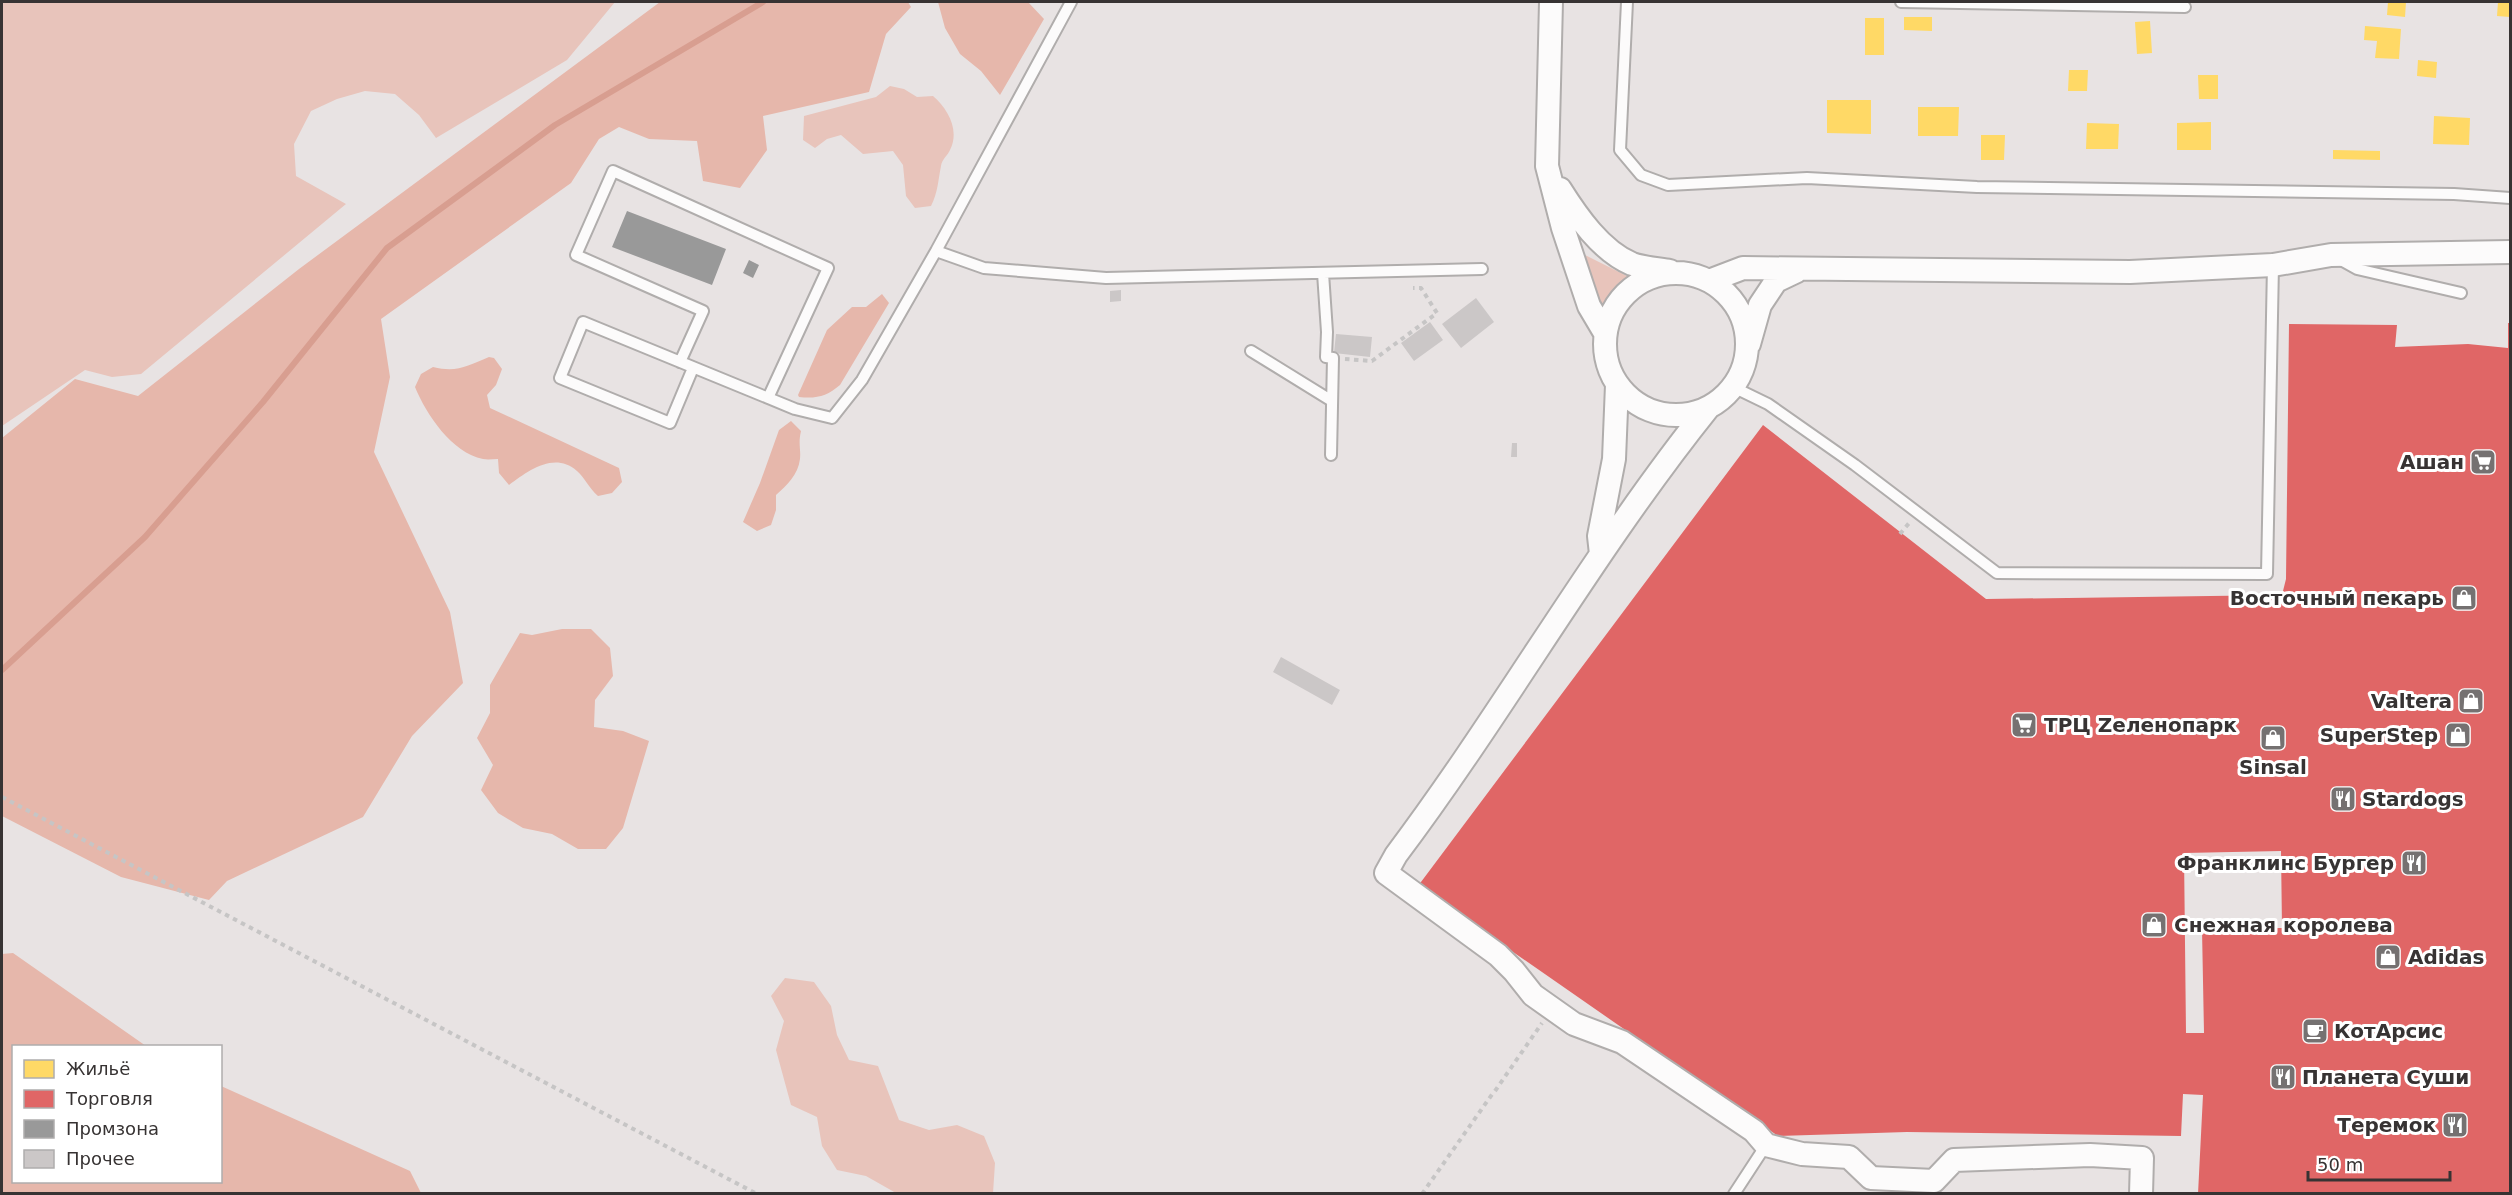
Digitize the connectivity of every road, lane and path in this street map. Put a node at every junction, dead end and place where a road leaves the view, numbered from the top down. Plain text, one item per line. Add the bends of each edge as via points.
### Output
1 (1071, 2) edge
2 (1551, 2) edge
3 (1628, 2) edge
4 (1901, 2) edge
5 (2185, 7) dead end
6 (1547, 166) junction
7 (2511, 198) edge
8 (936, 251) junction
9 (2511, 252) edge
10 (2331, 255) junction
11 (2273, 265) junction
12 (1482, 269) dead end
13 (1799, 270) junction
14 (1323, 273) junction
15 (1683, 273) junction
16 (1709, 280) junction
17 (1413, 288) dead end
18 (2461, 293) dead end
19 (1605, 333) junction
20 (1251, 351) dead end
21 (1747, 353) junction
22 (1333, 358) junction
23 (680, 362) junction
24 (693, 368) junction
25 (1617, 385) junction
26 (1733, 387) junction
27 (768, 398) junction
28 (1332, 401) junction
29 (1708, 408) junction
30 (1331, 455) dead end
31 (1601, 554) junction
32 (2, 797) edge
33 (1543, 1023) dead end
34 (1766, 1145) junction
35 (757, 1194) edge
36 (1422, 1194) edge
37 (1734, 1194) edge
38 (2141, 1194) edge

1 - 8 lane
2 - 6 street
3 - 7 lane via 1620,150 1641,175 1668,185 1807,178 1977,187
4 - 5 lane
6 - 15 street via 1574,212 1607,248 1632,264
6 - 19 street via 1586,295
8 - 14 lane via 984,268 1106,278
8 - 27 lane via 862,380 832,418
9 - 10 street
10 - 11 street
10 - 18 lane via 2357,269
11 - 13 street via 2130,272
11 - 26 lane via 2267,574 1997,573 1768,404
12 - 14 lane
13 - 16 street via 1743,268
13 - 21 street via 1776,281 1760,305
14 - 22 lane via 1326,357
15 - 16 street
15 - 19 street via 1656,275 1632,288 1615,308
16 - 21 street via 1731,299 1745,324
17 - 22 path via 1421,288 1437,313 1371,362
19 - 25 street via 1606,360
20 - 28 lane
21 - 26 street
22 - 28 lane
23 - 24 lane
23 - 24 lane via 583,322 560,378 670,423
23 - 27 lane via 703,311 576,255 613,171 828,268
24 - 27 lane
25 - 29 street via 1635,403 1658,413 1684,415
25 - 31 street via 1614,459 1599,536
26 - 29 street
28 - 30 lane
29 - 31 street
31 - 34 street via 1386,873 1498,955 1533,995 1574,1024 1622,1042 1754,1131
32 - 35 path
33 - 36 path
34 - 37 lane
34 - 38 street via 1802,1154 1849,1157 1871,1178 1900,1180 1934,1181 1954,1160 2090,1155 2142,1158

